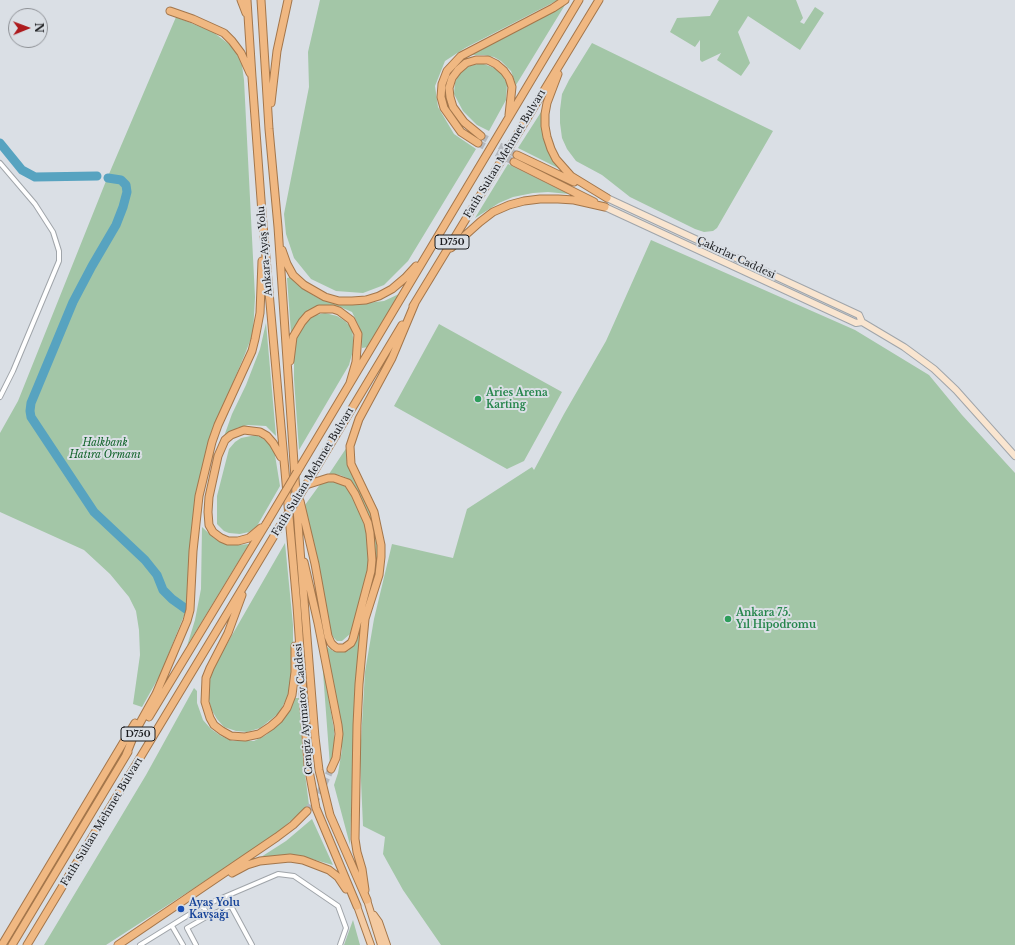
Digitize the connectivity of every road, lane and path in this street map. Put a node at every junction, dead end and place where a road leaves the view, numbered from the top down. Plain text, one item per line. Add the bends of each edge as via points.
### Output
1 (241, 0) edge
2 (247, 0) edge
3 (261, 0) edge
4 (288, 0) edge
5 (565, 0) edge
6 (579, 0) edge
7 (599, 0) edge
8 (170, 11) dead end
9 (248, 20) junction
10 (564, 59) junction
11 (252, 77) junction
12 (508, 118) junction
13 (269, 129) junction
14 (0, 163) edge
15 (607, 198) junction
16 (605, 207) junction
17 (262, 213) junction
18 (648, 217) junction
19 (644, 226) junction
20 (278, 227) junction
21 (426, 254) junction
22 (443, 257) junction
23 (415, 303) junction
24 (862, 322) junction
25 (350, 382) junction
26 (0, 396) edge
27 (1015, 456) edge
28 (283, 460) junction
29 (306, 484) junction
30 (296, 486) junction
31 (287, 501) joint
32 (266, 524) junction
33 (299, 537) junction
34 (249, 579) junction
35 (297, 606) junction
36 (164, 676) junction
37 (126, 755) junction
38 (331, 769) tunnel mouth
39 (307, 811) tunnel mouth
40 (204, 888) junction
41 (367, 900) junction
42 (203, 906) junction
43 (357, 906) junction
44 (208, 916) junction
45 (172, 926) junction
46 (366, 931) junction
47 (383, 944) edge
48 (2, 945) edge
49 (12, 945) edge
50 (27, 945) edge
51 (118, 945) edge
52 (140, 945) edge
53 (183, 945) edge
54 (196, 945) edge
55 (252, 945) edge
56 (340, 945) edge
57 (366, 945) edge
58 (371, 945) edge

1 - 9 highway
2 - 9 highway, Ankara-Ayaş Yolu
3 - 13 highway, Ankara-Ayaş Yolu
4 - 13 highway via 277,51
5 - 12 highway via 461,56 446,71 441,97 444,108 461,132 479,140 453,107 449,88 458,70 466,63 476,60 488,60 496,64 509,78 512,88
6 - 12 highway, Fatih Sultan Mehmet Bulvarı / D750
7 - 10 highway, Fatih Sultan Mehmet Bulvarı / D750
8 - 11 highway via 224,33 240,53
9 - 11 highway, Ankara-Ayaş Yolu
10 - 15 highway via 547,103 547,137 556,159 563,168 571,176
10 - 22 highway, Fatih Sultan Mehmet Bulvarı / D750
11 - 17 highway, Ankara-Ayaş Yolu
12 - 21 highway, Fatih Sultan Mehmet Bulvarı / D750
13 - 20 highway, Ankara-Ayaş Yolu
14 - 26 street via 35,204 53,232 59,251 59,261
15 - 16 highway via 516,158
15 - 18 main road, Çakırlar Caddesi
16 - 19 main road, Çakırlar Caddesi
16 - 22 highway via 558,199 540,199 509,205 493,212 480,222
17 - 28 highway, Ankara-Ayaş Yolu
17 - 36 highway via 262,284 255,339 212,442 198,510 190,610
18 - 19 main road
18 - 24 main road, Çakırlar Caddesi via 858,316
19 - 24 main road, Çakırlar Caddesi via 856,323
20 - 21 highway via 282,253 293,275 314,292 339,301 366,300 385,293 405,278
20 - 30 highway, Ankara-Ayaş Yolu
21 - 25 highway, Fatih Sultan Mehmet Bulvarı / D750
22 - 23 highway, Fatih Sultan Mehmet Bulvarı / D750
23 - 29 highway, Fatih Sultan Mehmet Bulvarı / D750
23 - 41 highway via 392,358 359,419 350,446 351,464 374,512 382,557 365,620 357,725 356,839
24 - 27 main road, Çakırlar Caddesi via 904,347 934,369
25 - 30 highway via 358,344 356,327 339,311 325,308 312,312 296,330 291,345
25 - 32 highway, Fatih Sultan Mehmet Bulvarı / D750, bridge
28 - 31 highway, Ankara-Ayaş Yolu
28 - 32 highway via 267,436 260,432 244,430 230,435 225,440 218,456 208,512 209,525 213,532 228,541 238,541 250,538
29 - 30 highway via 328,478 348,483 368,523 371,571 353,640 344,648 334,646 328,636 315,564
29 - 34 highway, Fatih Sultan Mehmet Bulvarı / D750, bridge
30 - 33 highway, Cengiz Aytmatov Caddesi
31 - 35 highway, Cengiz Aytmatov Caddesi
32 - 37 highway, Fatih Sultan Mehmet Bulvarı / D750
33 - 38 highway via 338,725 338,748
33 - 41 highway, Cengiz Aytmatov Caddesi via 319,770 330,815
34 - 35 highway via 228,633 206,678 207,710 212,722 222,731 236,737 254,735 266,730 283,714 294,684
34 - 50 highway, Fatih Sultan Mehmet Bulvarı / D750
35 - 43 highway, Cengiz Aytmatov Caddesi via 305,739 313,797
36 - 37 highway
36 - 48 highway
37 - 49 highway, Fatih Sultan Mehmet Bulvarı / D750
39 - 40 highway via 277,837
40 - 43 highway via 247,865 290,858 318,865 334,874
40 - 51 highway
41 - 47 main road, Cengiz Aytmatov Caddesi
42 - 44 street
42 - 45 street
42 - 56 street via 278,874 294,876 338,906 346,928
43 - 46 main road, Cengiz Aytmatov Caddesi
44 - 54 street via 187,928
44 - 55 street via 231,906
45 - 52 street
45 - 53 street
46 - 57 main road, Cengiz Aytmatov Caddesi
46 - 58 main road, Cengiz Aytmatov Caddesi

